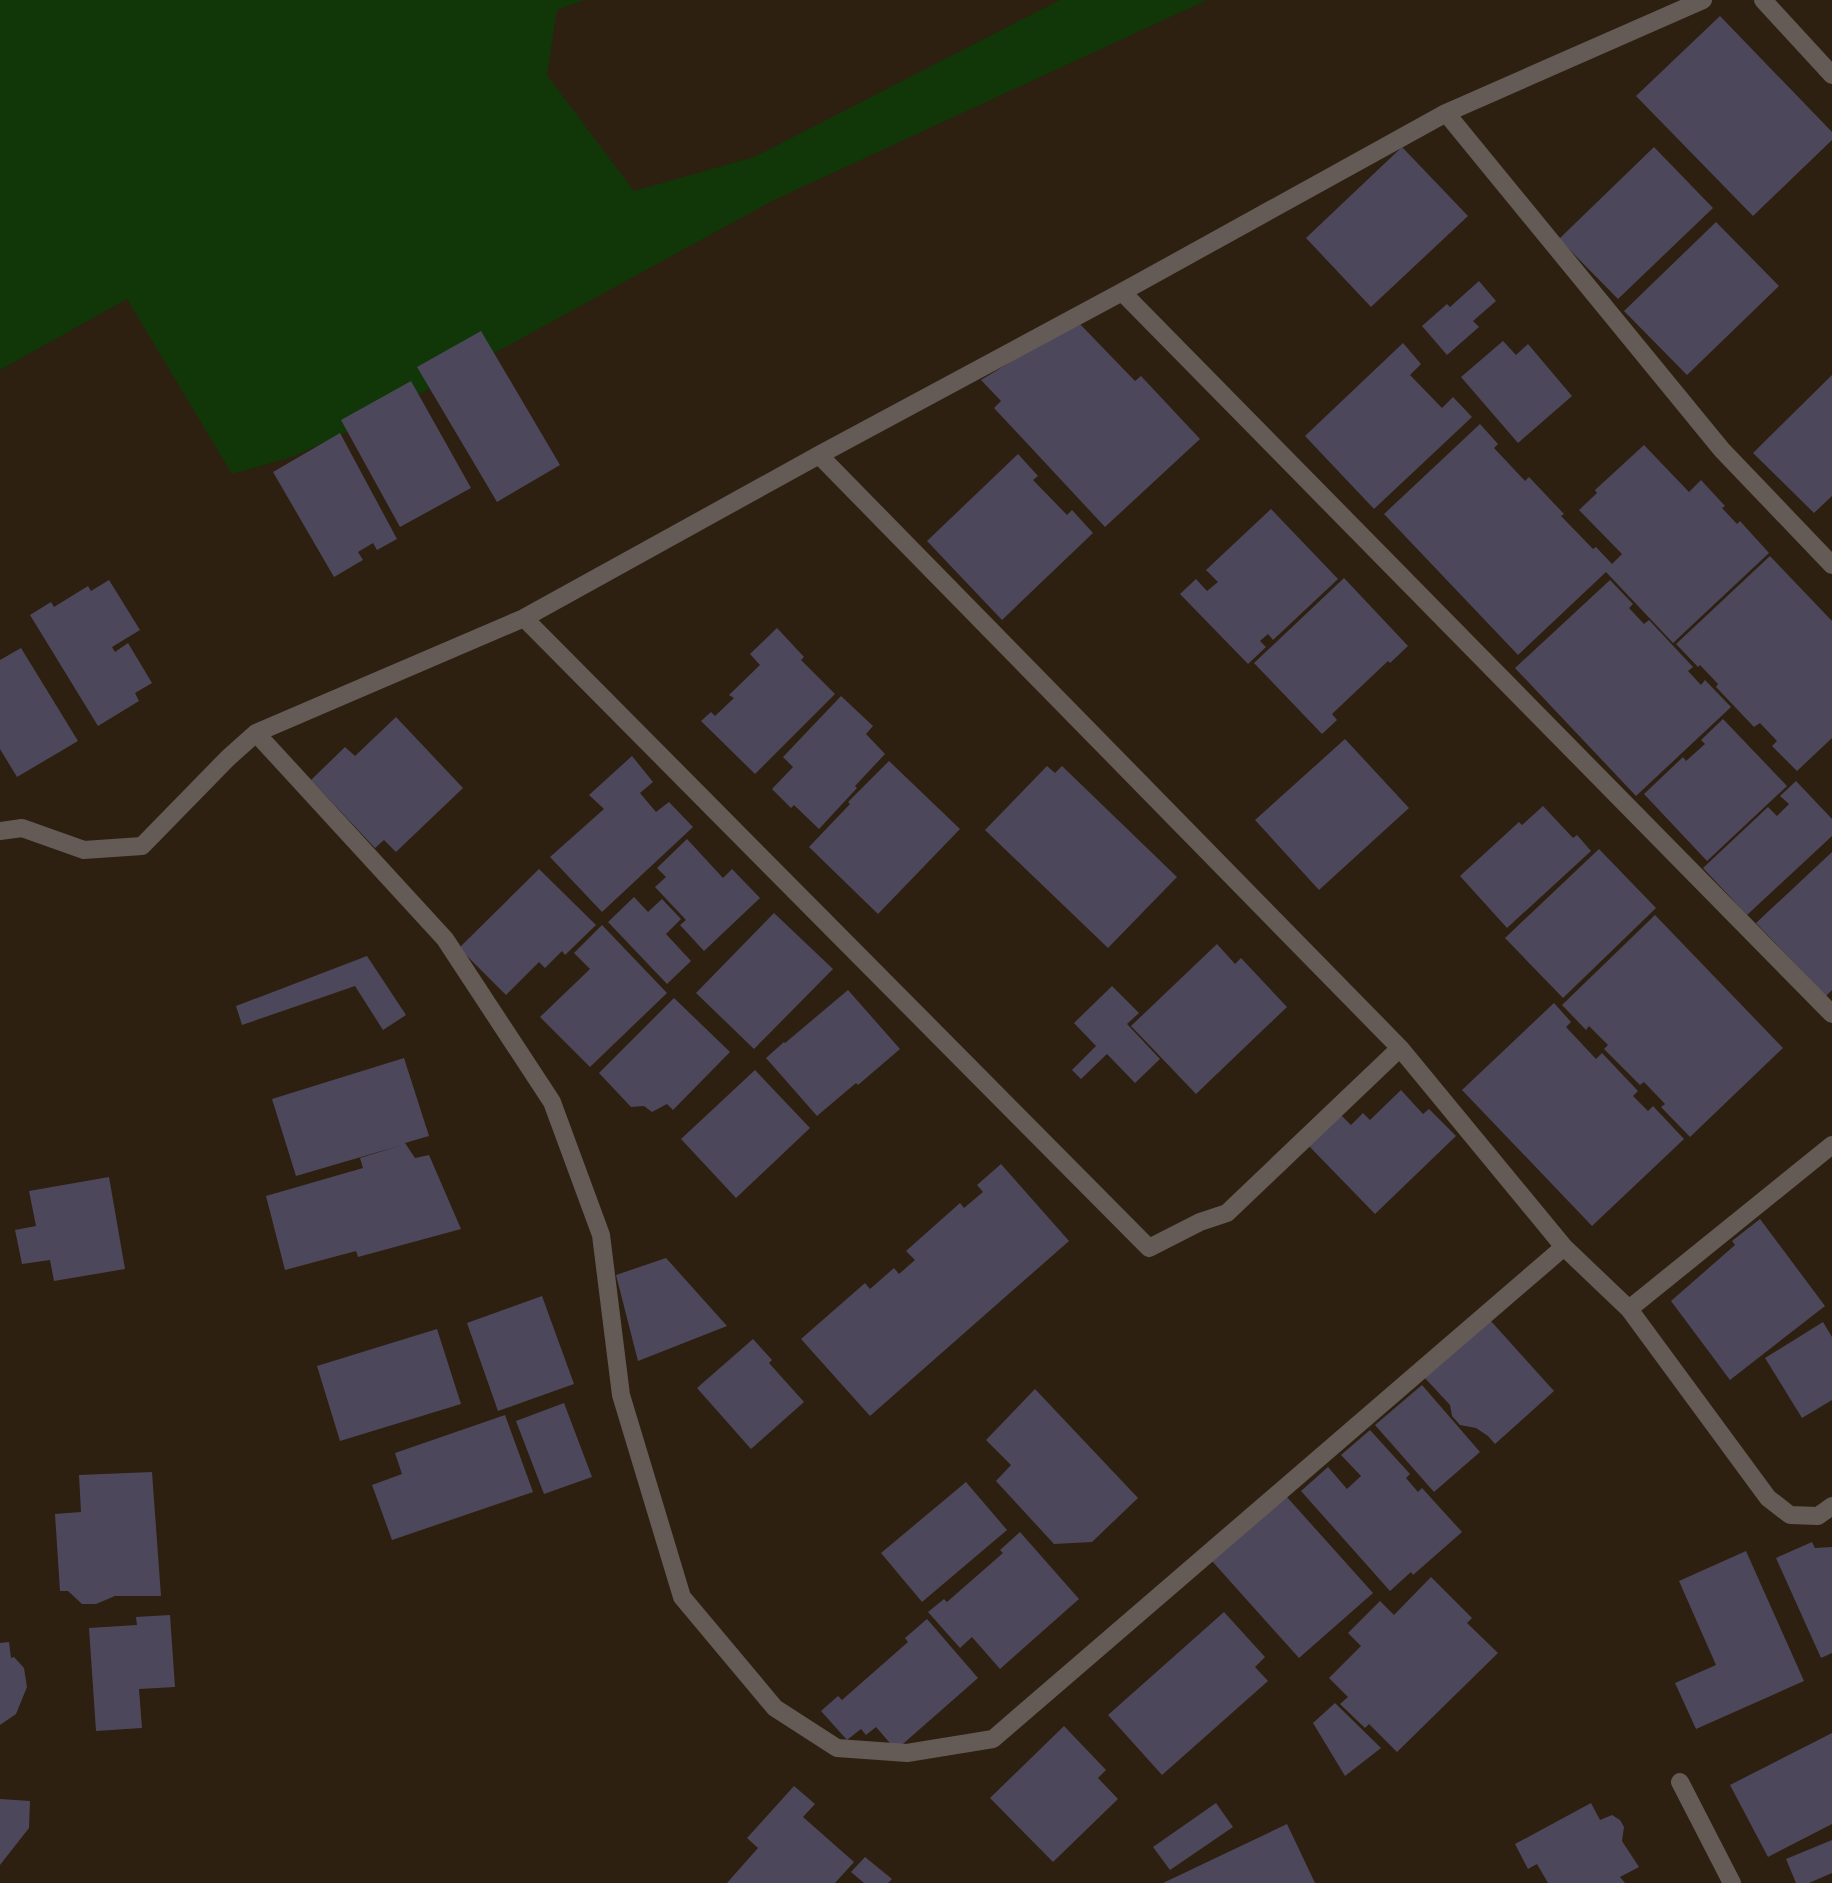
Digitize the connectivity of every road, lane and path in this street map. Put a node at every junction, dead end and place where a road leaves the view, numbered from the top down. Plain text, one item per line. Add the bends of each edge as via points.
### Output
1 (1703, 0) edge
2 (1763, 0) edge
3 (1832, 75) edge
4 (1446, 113) junction
5 (1122, 292) junction
6 (819, 455) junction
7 (1832, 565) edge
8 (524, 618) junction
9 (256, 733) junction
10 (0, 831) edge
11 (1832, 1014) edge
12 (1400, 1048) junction
13 (1832, 1145) edge
14 (1564, 1248) junction
15 (1629, 1310) junction
16 (1832, 1506) edge
17 (1680, 1782) dead end
18 (1732, 1883) edge

1 - 4 street
2 - 3 street
4 - 5 street
4 - 7 street via 1722,450
5 - 6 street
5 - 11 street
6 - 8 street
6 - 12 street
8 - 9 street
8 - 12 street via 1149,1248 1227,1213
9 - 10 street via 142,846 84,850 22,828
9 - 14 street via 446,939 552,1102 601,1235 621,1395 682,1598 775,1708 837,1748 907,1753 993,1739
12 - 14 street
13 - 15 street
14 - 15 street
15 - 16 street via 1768,1498 1790,1515 1818,1516
17 - 18 street

